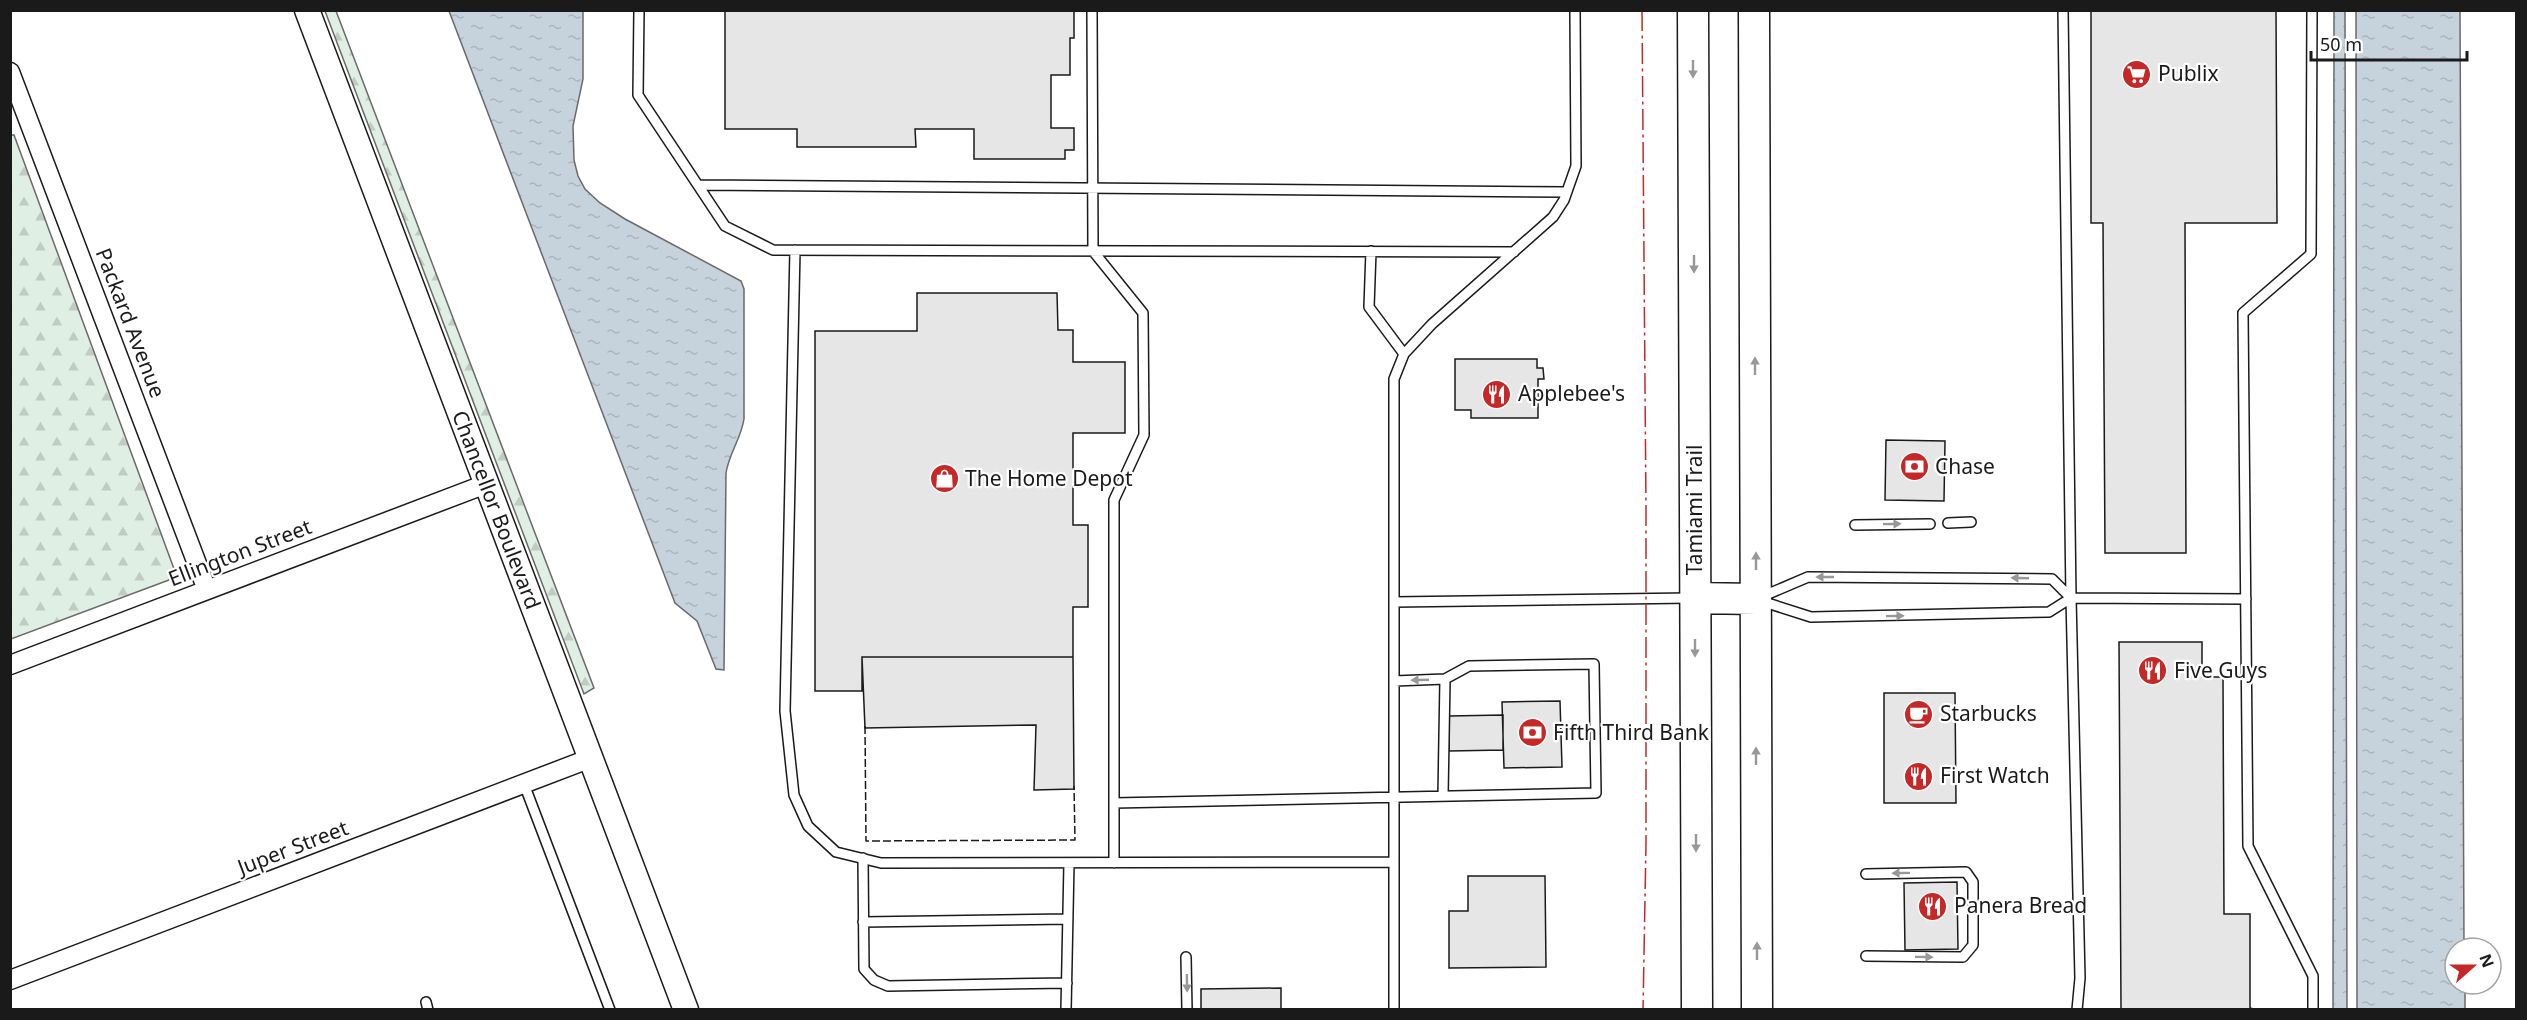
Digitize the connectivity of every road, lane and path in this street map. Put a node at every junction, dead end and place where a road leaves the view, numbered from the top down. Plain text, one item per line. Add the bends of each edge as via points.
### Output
1 (307, 10) edge
2 (639, 10) edge
3 (1092, 10) edge
4 (1575, 10) edge
5 (1693, 10) edge
6 (1735, 10) edge
7 (1754, 10) edge
8 (2063, 10) edge
9 (2312, 10) edge
10 (10, 72) edge
11 (1754, 102) junction
12 (19, 116) edge
13 (698, 185) junction
14 (1093, 188) junction
15 (1567, 192) junction
16 (795, 250) junction
17 (1094, 251) junction
18 (1371, 251) junction
19 (1514, 252) junction
20 (1404, 354) junction
21 (486, 484) junction
22 (1971, 522) dead end
23 (1948, 523) dead end
24 (1930, 524) dead end
25 (1855, 525) dead end
26 (207, 590) junction
27 (2071, 597) junction
28 (1695, 598) junction
29 (1756, 599) junction
30 (2246, 599) junction
31 (1394, 602) junction
32 (10, 665) edge
33 (1445, 679) junction
34 (1394, 681) junction
35 (591, 758) junction
36 (524, 784) junction
37 (1443, 796) junction
38 (1394, 797) junction
39 (1114, 803) junction
40 (863, 858) junction
41 (1394, 862) junction
42 (1069, 863) junction
43 (1114, 863) junction
44 (1866, 874) dead end
45 (1068, 920) junction
46 (863, 922) junction
47 (1866, 956) dead end
48 (1186, 957) dead end
49 (10, 980) edge
50 (1067, 983) junction
51 (610, 1010) edge
52 (686, 1010) edge
53 (1066, 1010) edge
54 (1187, 1010) edge
55 (1395, 1010) edge
56 (1697, 1010) edge
57 (1757, 1010) edge
58 (2077, 1010) edge
59 (2313, 1010) edge

1 - 21 street, Chancellor Boulevard
2 - 13 lane via 638,94
3 - 14 lane
4 - 15 lane via 1576,166
5 -> 28 main road, Tamiami Trail
6 - 11 main road
7 - 11 main road
8 - 27 lane
9 - 30 lane via 2311,254 2243,313
10 - 12 street, Packard Avenue
29 -> 11 main road
12 - 26 street, Packard Avenue
13 - 14 lane
13 - 16 lane via 725,226 773,250
14 - 15 lane
14 - 17 lane
15 - 19 lane via 1553,217
16 - 17 lane
16 - 40 lane via 785,711 794,795 808,826 836,852
17 - 18 lane
17 - 39 lane via 1143,313 1144,435 1114,500
18 - 19 lane
18 - 20 lane via 1369,307
19 - 20 lane
20 - 31 lane via 1394,380
21 - 26 street, Ellington Street
21 - 35 street, Chancellor Boulevard
22 - 23 lane
25 -> 24 lane
26 - 32 street, Ellington Street
29 -> 27 lane via 1811,617 2049,612
27 -> 29 lane via 2052,579 1808,577
27 - 30 lane
27 - 58 lane via 2080,978
28 - 29 main road
28 - 31 lane
28 -> 56 main road, Tamiami Trail
57 -> 29 main road
30 - 59 lane via 2248,846 2313,976
31 - 34 lane
33 -> 34 lane
33 - 37 lane
33 - 37 lane via 1469,666 1594,664 1596,793
34 - 38 lane
35 - 36 street, Juper Street
35 - 52 street, Chancellor Boulevard
36 - 49 street, Juper Street
36 - 51 lane
37 - 38 lane
38 - 39 lane
38 - 41 lane
39 - 43 lane
40 - 42 lane via 881,863
40 - 46 lane
41 - 43 lane
41 - 55 lane
42 - 43 lane
42 - 45 lane
47 -> 44 lane via 1963,957 1973,945 1973,882 1966,872
45 - 46 lane
45 - 50 lane
46 - 50 lane via 864,969 874,980 888,986
48 -> 54 lane
50 - 53 lane

